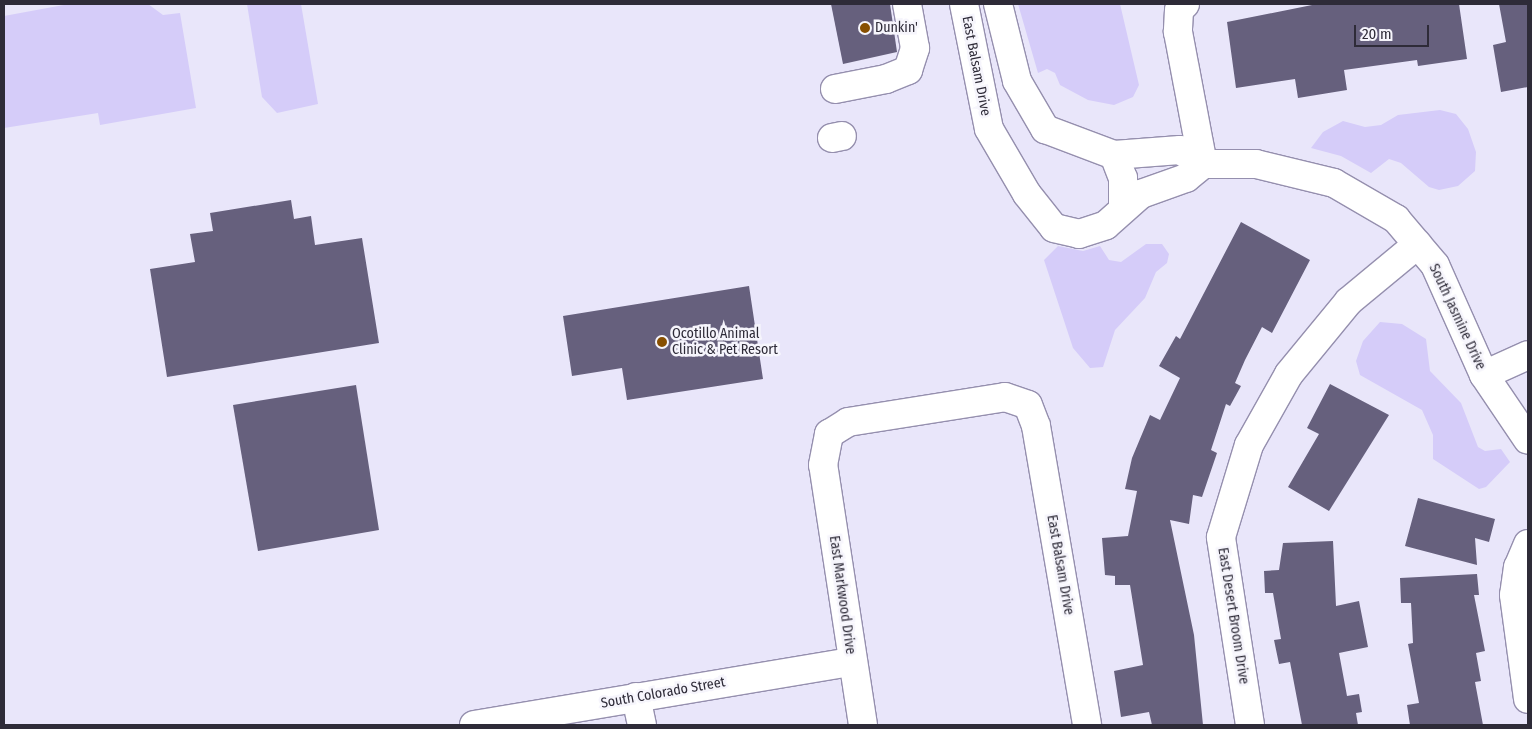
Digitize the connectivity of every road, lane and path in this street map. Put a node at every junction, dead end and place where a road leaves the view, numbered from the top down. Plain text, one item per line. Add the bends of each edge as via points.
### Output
1 (907, 4) edge
2 (964, 4) edge
3 (998, 4) edge
4 (1182, 7) edge
5 (835, 89) dead end
6 (1114, 155) junction
7 (1203, 164) junction
8 (1123, 206) junction
9 (1418, 244) junction
10 (1528, 355) edge
11 (1484, 375) junction
12 (1528, 440) edge
13 (823, 465) joint
14 (1528, 544) edge
15 (852, 662) junction
16 (636, 697) junction
17 (1528, 699) edge
18 (474, 725) edge
19 (642, 725) edge
20 (863, 725) edge
21 (1087, 725) edge
22 (1250, 725) edge

1 - 5 street via 915,48 908,70 886,79
2 - 8 street, East Balsam Drive via 989,129 1033,201 1054,228 1079,234 1106,225
3 - 6 street via 1017,81 1045,129
4 - 7 street via 1178,32
6 - 7 street via 1180,150
6 - 8 street via 1122,178
7 - 8 street, East Balsam Drive via 1186,178 1158,186
7 - 9 street, South Jasmine Drive via 1256,164 1334,183 1396,219
9 - 11 street, South Jasmine Drive via 1435,265
9 - 22 street, East Desert Broom Drive via 1350,301 1289,374 1249,445 1221,537
10 - 11 street
11 - 12 street, South Jasmine Drive
13 - 15 street, East Markwood Drive
13 - 21 street, East Balsam Drive via 830,434 848,422 1005,397 1028,405 1036,426
14 - 17 street via 1518,567 1514,595
15 - 16 street, South Colorado Street
15 - 20 street, East Markwood Drive
16 - 18 street, South Colorado Street
16 - 19 street

